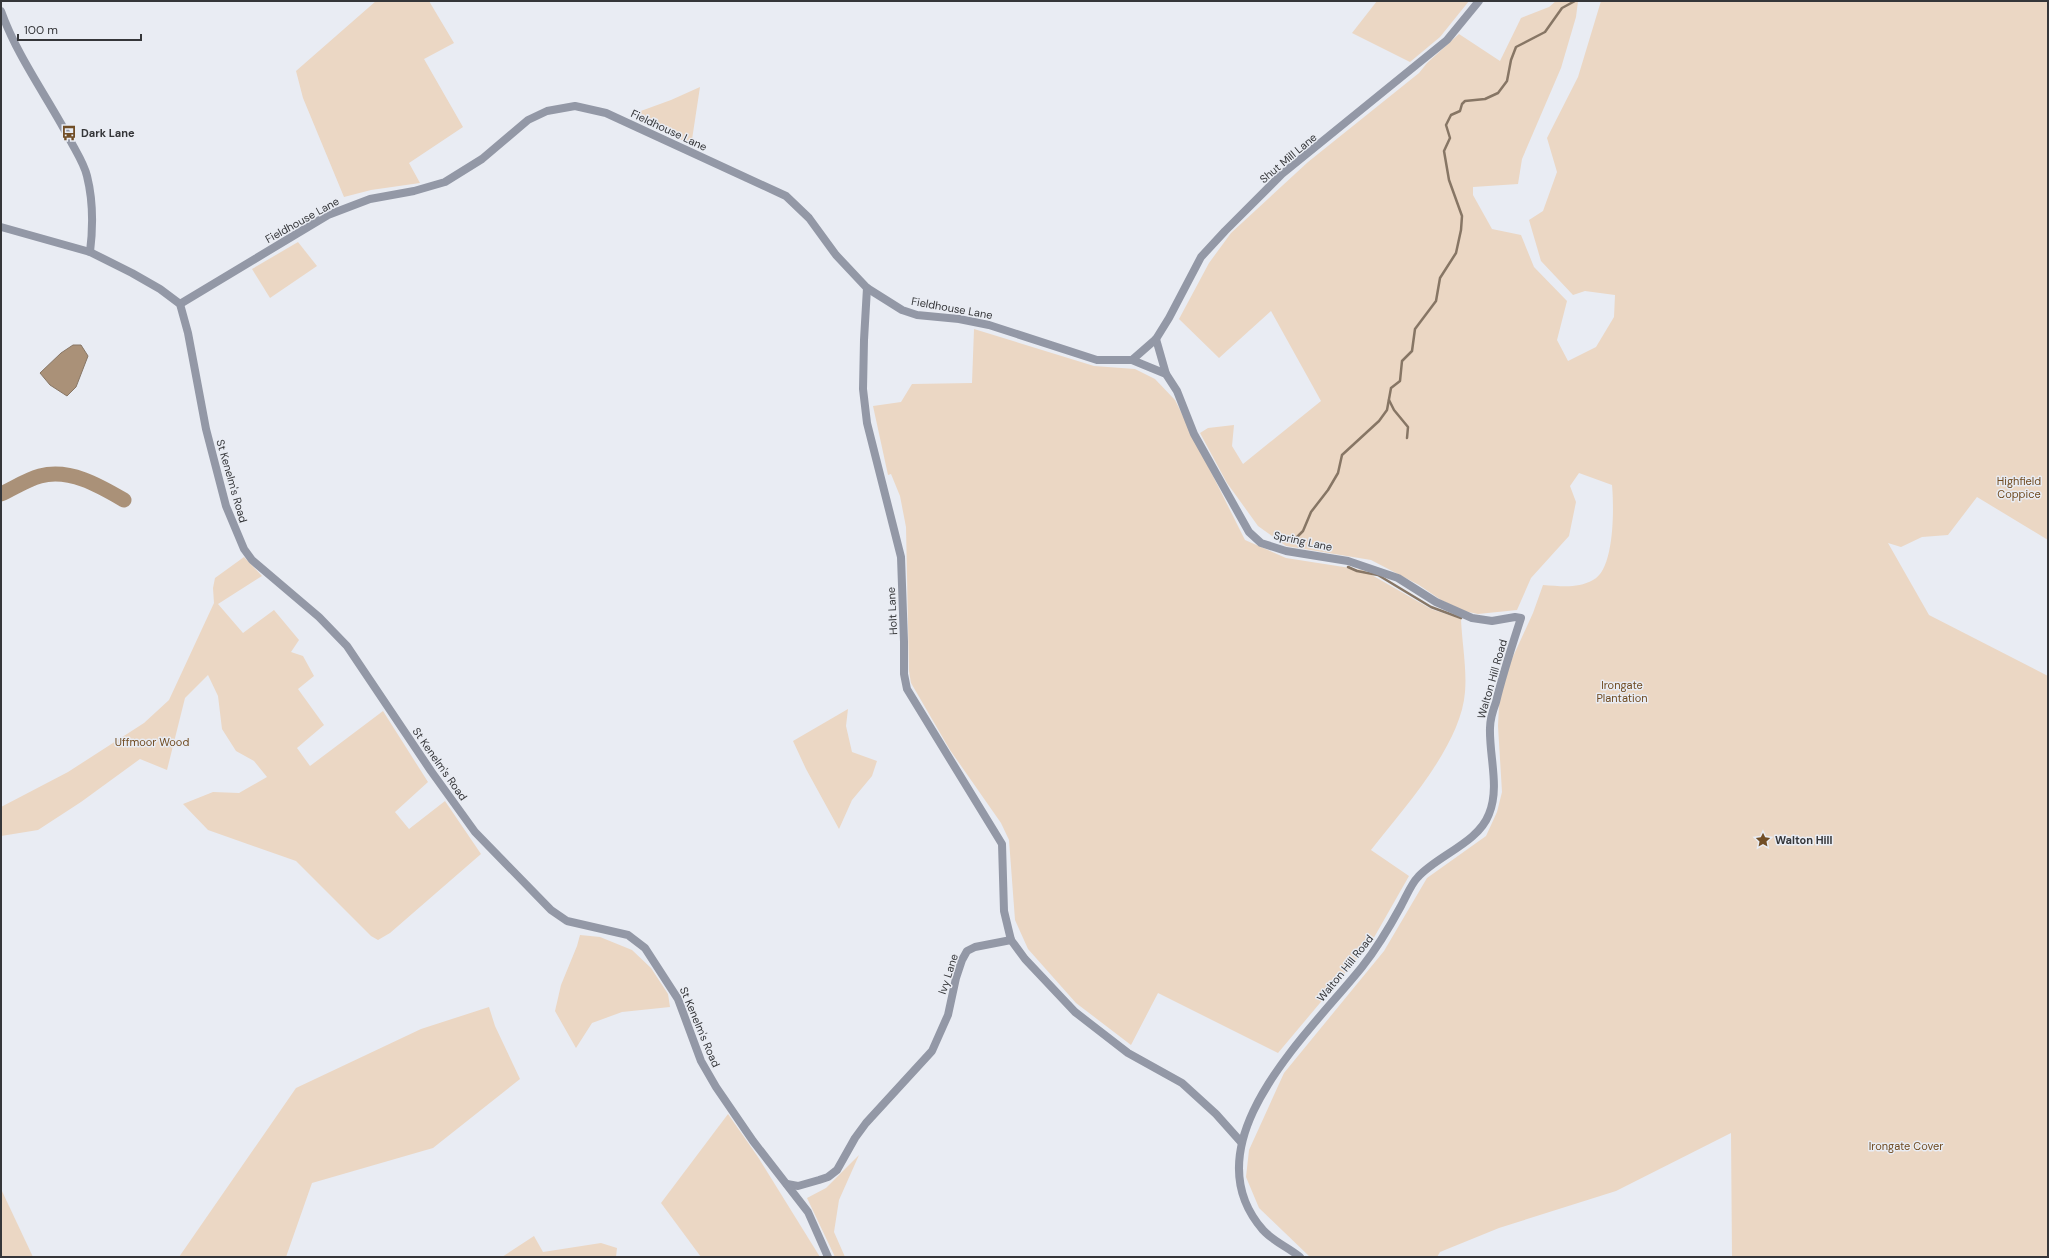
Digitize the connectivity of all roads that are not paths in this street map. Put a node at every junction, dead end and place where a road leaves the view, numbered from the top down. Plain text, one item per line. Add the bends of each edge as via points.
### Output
1 (1480, 1) edge
2 (1, 11) edge
3 (1, 227) edge
4 (90, 252) junction
5 (868, 288) junction
6 (180, 304) junction
7 (1156, 339) junction
8 (1135, 358) junction
9 (1166, 374) junction
10 (1521, 618) joint
11 (1011, 940) junction
12 (1241, 1142) junction
13 (787, 1184) junction
14 (828, 1257) edge
15 (1300, 1257) edge

1 - 7 street, Shut Mill Lane via 1447,40 1282,174 1225,231 1201,257
2 - 4 street via 21,54 87,176 92,213
3 - 4 street
4 - 6 street via 160,289
5 - 6 street, Fieldhouse Lane via 836,256 809,218 786,196 606,113 575,106 547,111 528,120 482,159 445,182 370,199 328,215
5 - 8 street, Fieldhouse Lane via 890,304 917,315 989,325 1097,360
5 - 11 street, Holt Lane via 863,389 867,423 900,557 904,674 911,695 1002,844 1004,911
6 - 13 street, St Kenelm's Road via 228,514 244,549 252,560 319,617 347,646 475,832 551,910 566,921 628,935 645,948 678,999 701,1061 716,1087 753,1141
7 - 8 street, Shut Mill Lane
7 - 9 street, Spring Lane
8 - 9 street
9 - 10 street, Spring Lane via 1177,391 1194,434 1249,532 1261,543 1286,551 1348,561 1398,578 1436,602 1472,618 1492,621
10 - 12 street, Walton Hill Road via 1489,726 1494,781 1490,813 1481,828 1418,877 1380,945 1277,1070 1257,1104
11 - 12 street via 1025,959 1076,1012 1128,1053 1182,1083 1216,1114
11 - 13 street, Ivy Lane via 967,951 956,978 948,1015 932,1051 866,1123 837,1170 828,1177 798,1186
12 - 15 street, Walton Hill Road via 1239,1182 1251,1211 1263,1230
13 - 14 street, St Kenelm's Road via 808,1212

